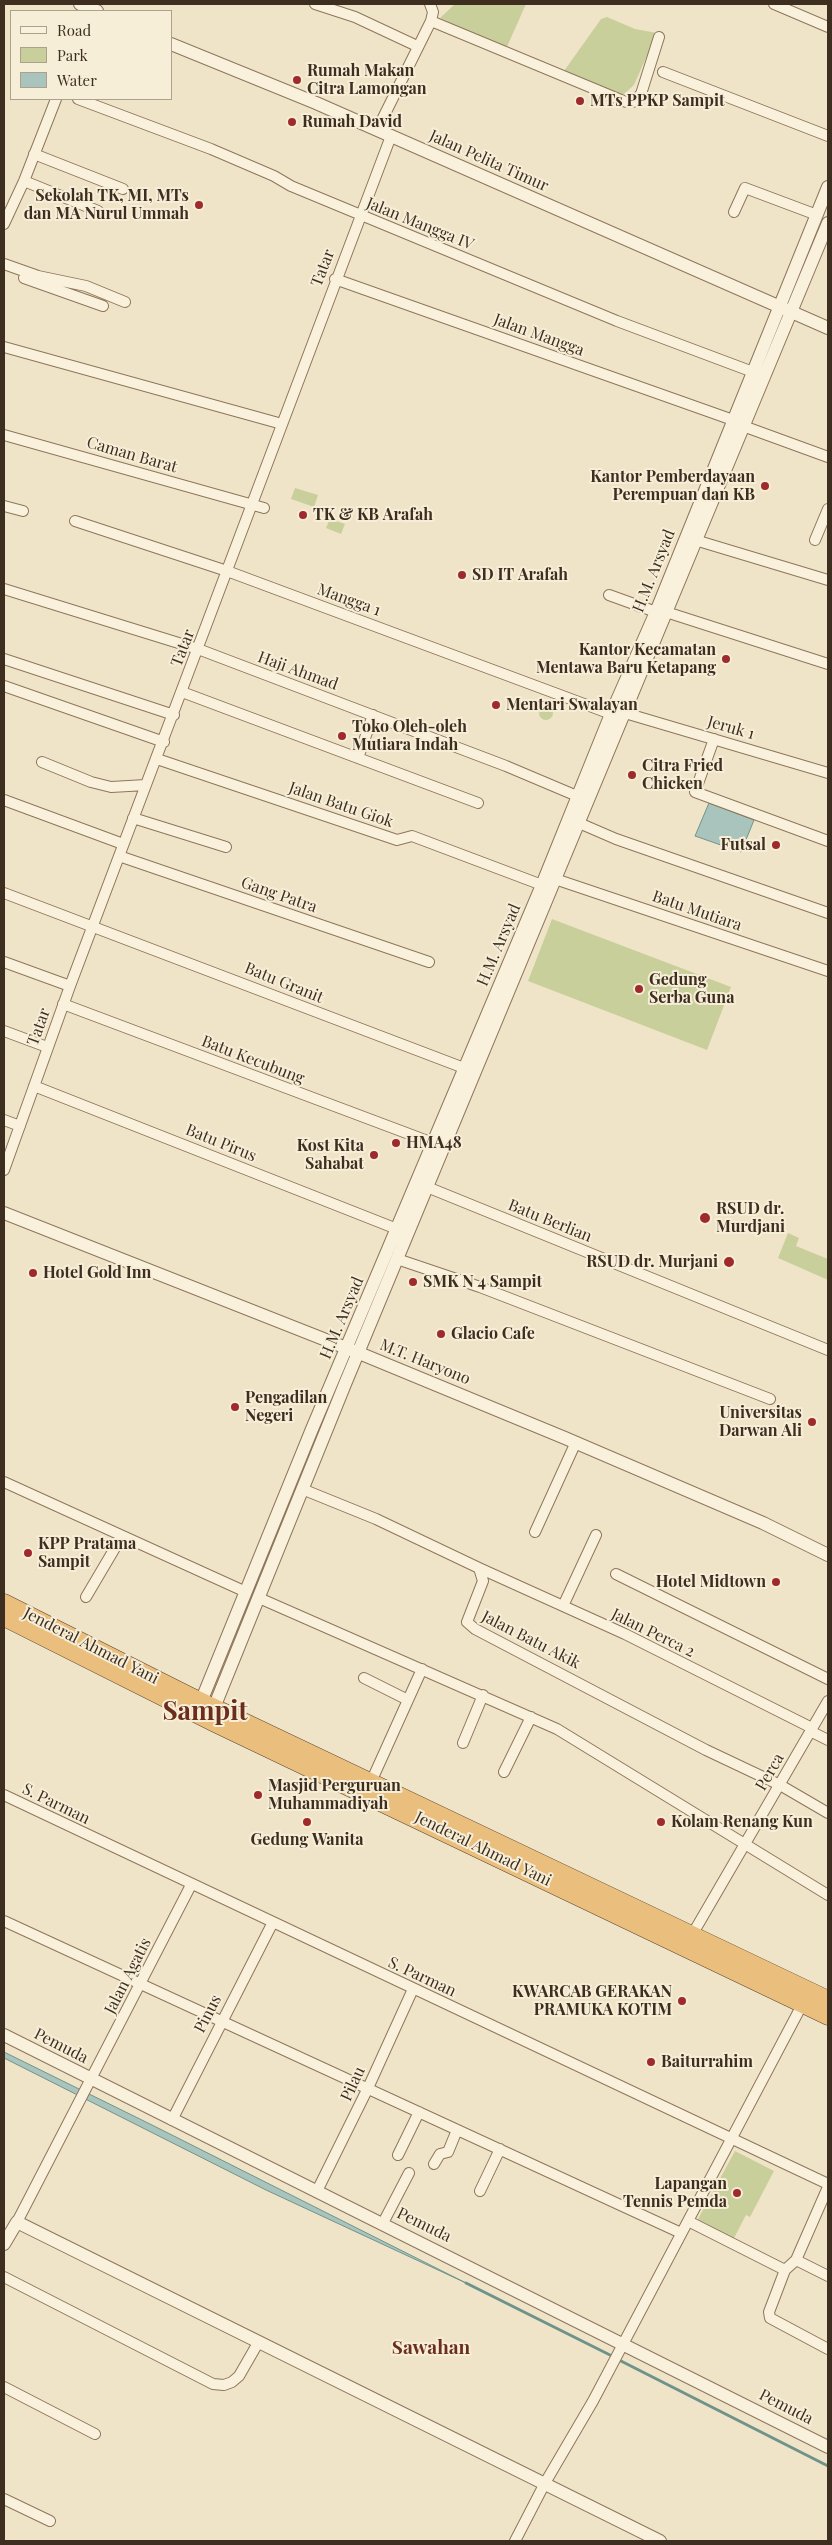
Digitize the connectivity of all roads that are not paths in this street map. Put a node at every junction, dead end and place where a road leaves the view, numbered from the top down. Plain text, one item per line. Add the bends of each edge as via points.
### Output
1 (315, 4) edge
2 (430, 4) edge
3 (774, 4) edge
4 (431, 21) junction
5 (828, 27) edge
6 (659, 37) dead end
7 (172, 44) edge
8 (417, 46) junction
9 (663, 72) dead end
10 (56, 100) edge
11 (81, 100) edge
12 (377, 130) junction
13 (391, 136) junction
14 (828, 136) edge
15 (34, 154) junction
16 (24, 180) junction
17 (828, 187) edge
18 (123, 190) dead end
19 (98, 211) dead end
20 (734, 212) dead end
21 (360, 215) junction
22 (817, 215) junction
23 (828, 223) edge
24 (4, 224) edge
25 (4, 264) edge
26 (4, 271) edge
27 (335, 279) junction
28 (125, 302) dead end
29 (103, 306) dead end
30 (785, 309) junction
31 (828, 328) edge
32 (4, 347) edge
33 (752, 372) junction
34 (738, 423) junction
35 (282, 424) junction
36 (4, 435) edge
37 (828, 457) edge
38 (252, 504) junction
39 (4, 506) edge
40 (264, 508) dead end
41 (828, 509) edge
42 (23, 511) dead end
43 (75, 521) dead end
44 (695, 540) junction
45 (814, 540) dead end
46 (227, 571) junction
47 (828, 580) edge
48 (4, 589) edge
49 (609, 595) dead end
50 (661, 612) junction
51 (198, 650) junction
52 (4, 659) edge
53 (828, 664) edge
54 (4, 686) edge
55 (182, 692) junction
56 (625, 712) junction
57 (611, 714) junction
58 (174, 715) junction
59 (373, 715) junction
60 (714, 739) junction
61 (164, 742) junction
62 (157, 758) junction
63 (358, 758) junction
64 (42, 762) dead end
65 (828, 773) edge
66 (146, 785) junction
67 (577, 796) junction
68 (4, 800) edge
69 (478, 803) dead end
70 (133, 818) junction
71 (579, 824) junction
72 (828, 842) edge
73 (123, 844) junction
74 (226, 847) dead end
75 (119, 856) junction
76 (555, 879) junction
77 (542, 885) junction
78 (4, 893) edge
79 (828, 913) edge
80 (94, 925) junction
81 (4, 962) edge
82 (429, 962) dead end
83 (828, 971) edge
84 (70, 986) junction
85 (63, 1004) junction
86 (4, 1031) edge
87 (48, 1047) junction
88 (464, 1068) junction
89 (34, 1086) junction
90 (4, 1120) edge
91 (20, 1126) junction
92 (433, 1143) junction
93 (4, 1170) edge
94 (427, 1187) junction
95 (4, 1213) edge
96 (398, 1228) junction
97 (397, 1259) junction
98 (346, 1348) junction
99 (828, 1350) edge
100 (359, 1353) junction
101 (770, 1399) dead end
102 (576, 1442) junction
103 (4, 1482) edge
104 (302, 1489) junction
105 (281, 1507) junction
106 (293, 1512) junction
107 (535, 1532) dead end
108 (596, 1535) dead end
109 (122, 1536) junction
110 (828, 1555) edge
111 (479, 1568) junction
112 (616, 1574) dead end
113 (246, 1592) junction
114 (86, 1597) dead end
115 (259, 1598) junction
116 (4, 1603) edge
117 (563, 1606) junction
118 (4, 1617) edge
119 (422, 1669) junction
120 (364, 1678) dead end
121 (828, 1679) edge
122 (483, 1695) junction
123 (408, 1700) junction
124 (828, 1701) edge
125 (205, 1711) junction
126 (531, 1717) junction
127 (811, 1730) junction
128 (828, 1740) edge
129 (463, 1743) dead end
130 (504, 1772) dead end
131 (371, 1782) junction
132 (780, 1785) junction
133 (4, 1796) edge
134 (386, 1796) junction
135 (828, 1813) edge
136 (743, 1844) junction
137 (191, 1885) junction
138 (584, 1890) junction
139 (828, 1895) edge
140 (4, 1920) edge
141 (272, 1924) junction
142 (692, 1935) junction
143 (142, 1984) junction
144 (413, 1989) junction
145 (828, 2000) edge
146 (802, 2003) junction
147 (828, 2016) edge
148 (221, 2021) junction
149 (4, 2035) edge
150 (89, 2085) junction
151 (368, 2088) junction
152 (419, 2112) junction
153 (172, 2120) junction
154 (457, 2130) junction
155 (733, 2138) junction
156 (500, 2150) junction
157 (398, 2155) dead end
158 (434, 2164) dead end
159 (408, 2173) dead end
160 (828, 2185) edge
161 (317, 2191) junction
162 (480, 2191) dead end
163 (688, 2221) junction
164 (16, 2222) junction
165 (383, 2223) junction
166 (681, 2233) junction
167 (4, 2244) edge
168 (796, 2260) junction
169 (786, 2270) junction
170 (828, 2276) edge
171 (4, 2277) edge
172 (258, 2343) junction
173 (622, 2343) junction
174 (828, 2349) edge
175 (4, 2387) edge
176 (95, 2434) dead end
177 (828, 2447) edge
178 (545, 2483) junction
179 (4, 2498) edge
180 (50, 2520) dead end
181 (515, 2541) edge
182 (660, 2541) edge

1 - 8 street via 362,20
2 - 4 street via 433,12
3 - 5 street
4 - 6 street via 626,102 633,102 641,94
4 - 8 street
7 - 12 street, Jalan Pelita Timur
8 - 12 street
9 - 14 street
10 - 15 street
11 - 21 street, Jalan Mangga IV via 211,149
12 - 13 street, Jalan Pelita Timur
13 - 21 street, Tatar
13 - 30 street, Jalan Pelita Timur
15 - 16 street
15 - 18 street
16 - 19 street
16 - 24 street
17 - 22 street, H.M. Arsyad
20 - 22 street via 745,188
21 - 27 street, Tatar
21 - 33 street, Jalan Mangga IV via 617,322
22 - 30 street, H.M. Arsyad
23 - 30 street, H.M. Arsyad
25 - 28 street via 38,276 86,286
26 - 29 street
27 - 34 street, Jalan Mangga
27 - 35 street, Tatar
30 - 31 street, Jalan Pelita Timur
30 - 33 street, H.M. Arsyad
30 - 34 street, H.M. Arsyad
32 - 35 street
33 - 34 street, H.M. Arsyad
34 - 37 street, Jalan Mangga
34 - 44 street, H.M. Arsyad
34 - 50 street, H.M. Arsyad
35 - 38 street, Tatar
36 - 38 street, Caman Barat
38 - 40 street, Caman Barat
38 - 46 street, Tatar
39 - 42 street
41 - 45 street
43 - 46 street, Mangga 1
44 - 47 street
44 - 50 street, H.M. Arsyad
46 - 51 street, Tatar
46 - 57 street, Mangga 1
48 - 51 street, Haji Ahmad
49 - 50 street
50 - 53 street
50 - 56 street, H.M. Arsyad
50 - 57 street, H.M. Arsyad
51 - 55 street, Tatar
51 - 59 street, Haji Ahmad
52 - 58 street
54 - 61 street
55 - 58 street, Tatar
55 - 63 street
56 - 60 street, Jeruk 1
56 - 71 street, H.M. Arsyad
57 - 67 street, H.M. Arsyad
58 - 61 street, Tatar
59 - 63 street
59 - 67 street, Haji Ahmad
60 - 65 street, Jeruk 1
60 - 72 street via 695,792
61 - 62 street, Tatar
62 - 66 street, Tatar
62 - 77 street, Jalan Batu Giok via 397,840 412,836
63 - 69 street
64 - 66 street via 111,787
66 - 70 street, Tatar
67 - 77 street, H.M. Arsyad
68 - 73 street
70 - 73 street, Tatar
70 - 74 street
71 - 76 street, H.M. Arsyad
71 - 79 street
73 - 75 street, Tatar
75 - 80 street, Tatar
75 - 82 street, Gang Patra
76 - 83 street, Batu Mutiara
76 - 94 street, H.M. Arsyad
77 - 88 street, H.M. Arsyad
78 - 80 street, Batu Granit
80 - 84 street, Tatar
80 - 88 street, Batu Granit
81 - 84 street
84 - 85 street, Tatar
85 - 87 street, Tatar
85 - 92 street, Batu Kecubung
86 - 87 street
87 - 89 street, Tatar
88 - 92 street, H.M. Arsyad
89 - 91 street, Tatar
89 - 96 street, Batu Pirus
90 - 91 street
91 - 93 street, Tatar
92 - 96 street, H.M. Arsyad
94 - 97 street, H.M. Arsyad
94 - 99 street, Batu Berlian
95 - 98 street, M.T. Haryono
96 - 98 street, H.M. Arsyad
97 - 100 street, H.M. Arsyad
97 - 101 street via 488,1290
98 - 100 street, M.T. Haryono
98 - 105 street, H.M. Arsyad
100 - 102 street, M.T. Haryono
100 - 104 street, H.M. Arsyad
102 - 107 street
102 - 110 street, M.T. Haryono via 763,1523
103 - 109 street
104 - 106 street, H.M. Arsyad
104 - 111 street
105 - 106 street
105 - 113 street, H.M. Arsyad
106 - 115 street, H.M. Arsyad
108 - 117 street
109 - 113 street
109 - 114 street
111 - 117 street, Jalan Perca 2
111 - 132 street, Jalan Batu Akik via 483,1581 467,1618 469,1624 706,1750
112 - 121 street
113 - 125 street, H.M. Arsyad
115 - 119 street
115 - 125 street, H.M. Arsyad
116 - 125 highway, Jenderal Ahmad Yani
117 - 127 street, Jalan Perca 2 via 625,1634
118 - 125 highway, Jenderal Ahmad Yani
119 - 122 street
119 - 123 street
120 - 123 street
122 - 126 street
122 - 129 street
123 - 131 street
124 - 127 street, Perca
125 - 131 highway, Jenderal Ahmad Yani
125 - 134 highway, Jenderal Ahmad Yani
126 - 130 street
126 - 136 street via 557,1729
127 - 128 street, Jalan Perca 2
127 - 132 street, Perca
131 - 134 highway, Jenderal Ahmad Yani
132 - 135 street, Jalan Batu Akik
132 - 136 street, Perca
133 - 137 street, S. Parman
134 - 138 highway, Jenderal Ahmad Yani
136 - 139 street
136 - 142 street, Perca
137 - 141 street, S. Parman
137 - 143 street, Jalan Agatis
138 - 142 highway, Jenderal Ahmad Yani
138 - 146 highway, Jenderal Ahmad Yani
140 - 143 street
141 - 144 street, S. Parman
141 - 148 street, Pinus
142 - 145 highway, Jenderal Ahmad Yani
143 - 148 street
143 - 150 street, Jalan Agatis
144 - 151 street, Pilau
144 - 155 street, S. Parman
146 - 147 highway, Jenderal Ahmad Yani
146 - 155 street
148 - 151 street
148 - 153 street, Pinus
149 - 150 street, Pemuda
150 - 153 street, Pemuda
150 - 164 street, Jalan Agatis
151 - 152 street
151 - 161 street, Pilau
152 - 154 street
152 - 157 street
153 - 161 street, Pemuda
154 - 156 street
154 - 158 street via 448,2152 440,2154
155 - 160 street, S. Parman
155 - 163 street
156 - 162 street
156 - 166 street
159 - 165 street
160 - 168 street
161 - 165 street, Pemuda
163 - 166 street
163 - 169 street
164 - 167 street
164 - 172 street
165 - 173 street, Pemuda
166 - 173 street
168 - 169 street
168 - 170 street
169 - 174 street via 769,2312 770,2318
171 - 172 street via 213,2384 224,2385 239,2376
172 - 178 street
173 - 177 street, Pemuda
173 - 178 street via 593,2401
175 - 176 street
178 - 181 street
178 - 182 street
179 - 180 street

